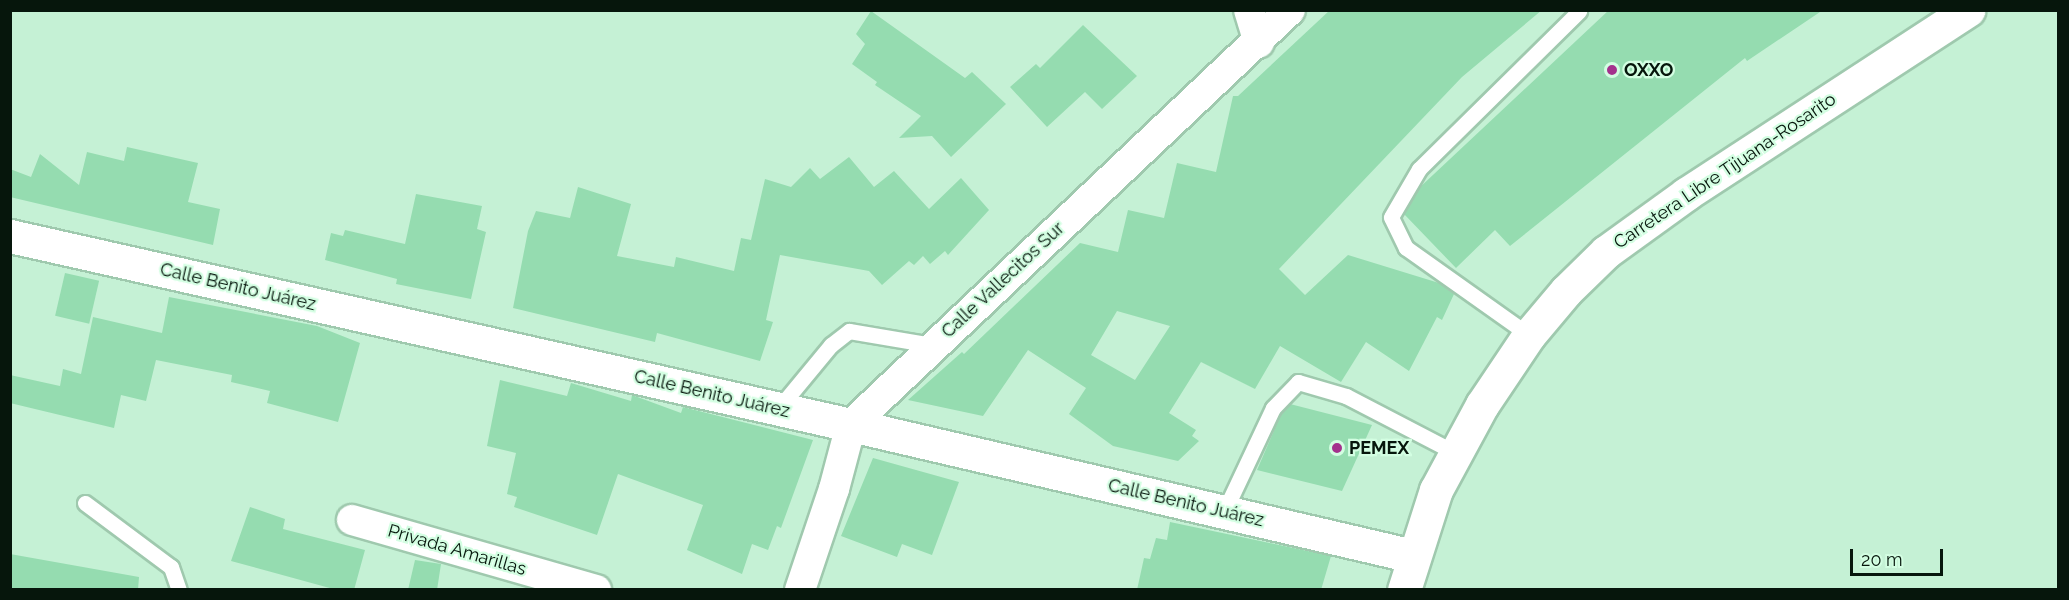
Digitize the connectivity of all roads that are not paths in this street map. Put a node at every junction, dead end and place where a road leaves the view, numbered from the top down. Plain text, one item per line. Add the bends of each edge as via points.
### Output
1 (1249, 10) edge
2 (1290, 10) edge
3 (1968, 10) edge
4 (1579, 11) edge
5 (1259, 42) junction
6 (10, 236) edge
7 (1529, 335) junction
8 (932, 345) junction
9 (778, 409) junction
10 (851, 424) junction
11 (1456, 453) junction
12 (85, 503) dead end
13 (1224, 512) junction
14 (352, 520) dead end
15 (1413, 556) junction
16 (179, 590) edge
17 (596, 590) edge
18 (800, 590) edge
19 (1404, 590) edge

1 - 5 street
2 - 5 street, Calle Vallecitos Sur
3 - 7 street, Carretera Libre Tijuana-Rosarito via 1686,194 1615,245 1566,291
4 - 7 lane via 1419,169 1391,217 1406,248
5 - 8 street, Calle Vallecitos Sur
6 - 9 street, Calle Benito Juárez
7 - 11 street, Carretera Libre Tijuana-Rosarito via 1482,405
8 - 9 lane via 849,331 831,345
8 - 10 street, Calle Vallecitos Sur
9 - 10 street, Calle Benito Juárez
10 - 13 street, Calle Benito Juárez
10 - 18 street
11 - 13 lane via 1346,396 1298,381 1273,408
11 - 15 street, Carretera Libre Tijuana-Rosarito via 1436,490
12 - 16 lane via 171,567
13 - 15 street, Calle Benito Juárez
14 - 17 street, Privada Amarillas
15 - 19 street, Carretera Libre Tijuana-Rosarito

